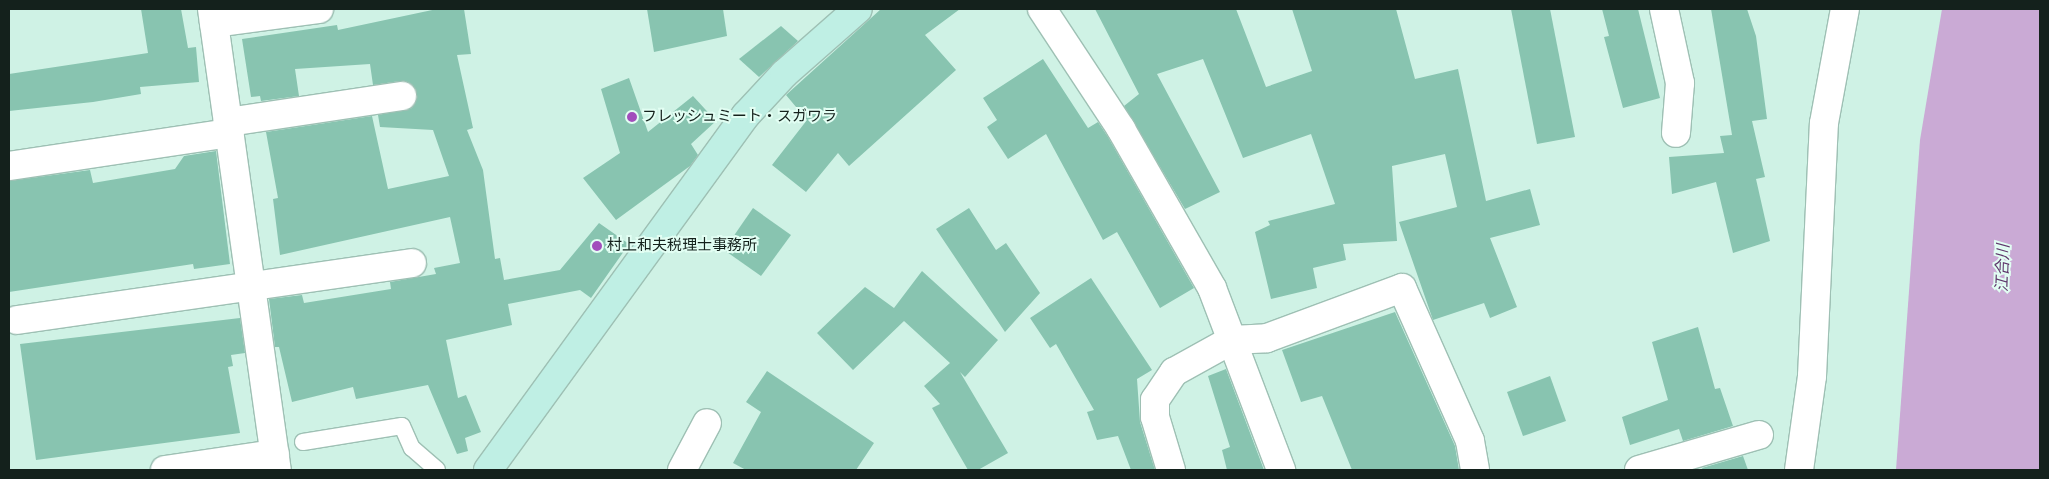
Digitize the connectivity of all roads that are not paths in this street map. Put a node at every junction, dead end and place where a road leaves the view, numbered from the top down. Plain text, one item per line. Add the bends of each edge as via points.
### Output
1 (319, 9) edge
2 (858, 9) edge
3 (1042, 9) edge
4 (1664, 9) edge
5 (1845, 9) edge
6 (213, 16) edge
7 (402, 96) dead end
8 (229, 128) junction
9 (1676, 133) dead end
10 (9, 166) edge
11 (412, 263) dead end
12 (251, 288) junction
13 (17, 320) dead end
14 (1232, 340) junction
15 (707, 423) dead end
16 (1759, 435) dead end
17 (304, 442) dead end
18 (276, 462) edge
19 (165, 470) edge
20 (437, 470) edge
21 (489, 470) edge
22 (682, 470) edge
23 (1171, 470) edge
24 (1281, 470) edge
25 (1475, 470) edge
26 (1639, 470) edge
27 (1799, 470) edge

1 - 6 street
2 - 21 street via 784,74 746,115
3 - 14 street via 1181,229
4 - 9 street via 1680,83
5 - 27 street via 1824,123 1812,376
6 - 8 street
7 - 8 street
8 - 10 street
8 - 12 street
11 - 12 street
12 - 13 street
12 - 18 street
14 - 23 street via 1174,372 1161,385 1155,417
14 - 24 street
14 - 25 street via 1268,338 1402,288 1470,441
15 - 22 street
16 - 26 street
17 - 20 lane via 402,426 412,448
18 - 19 street

